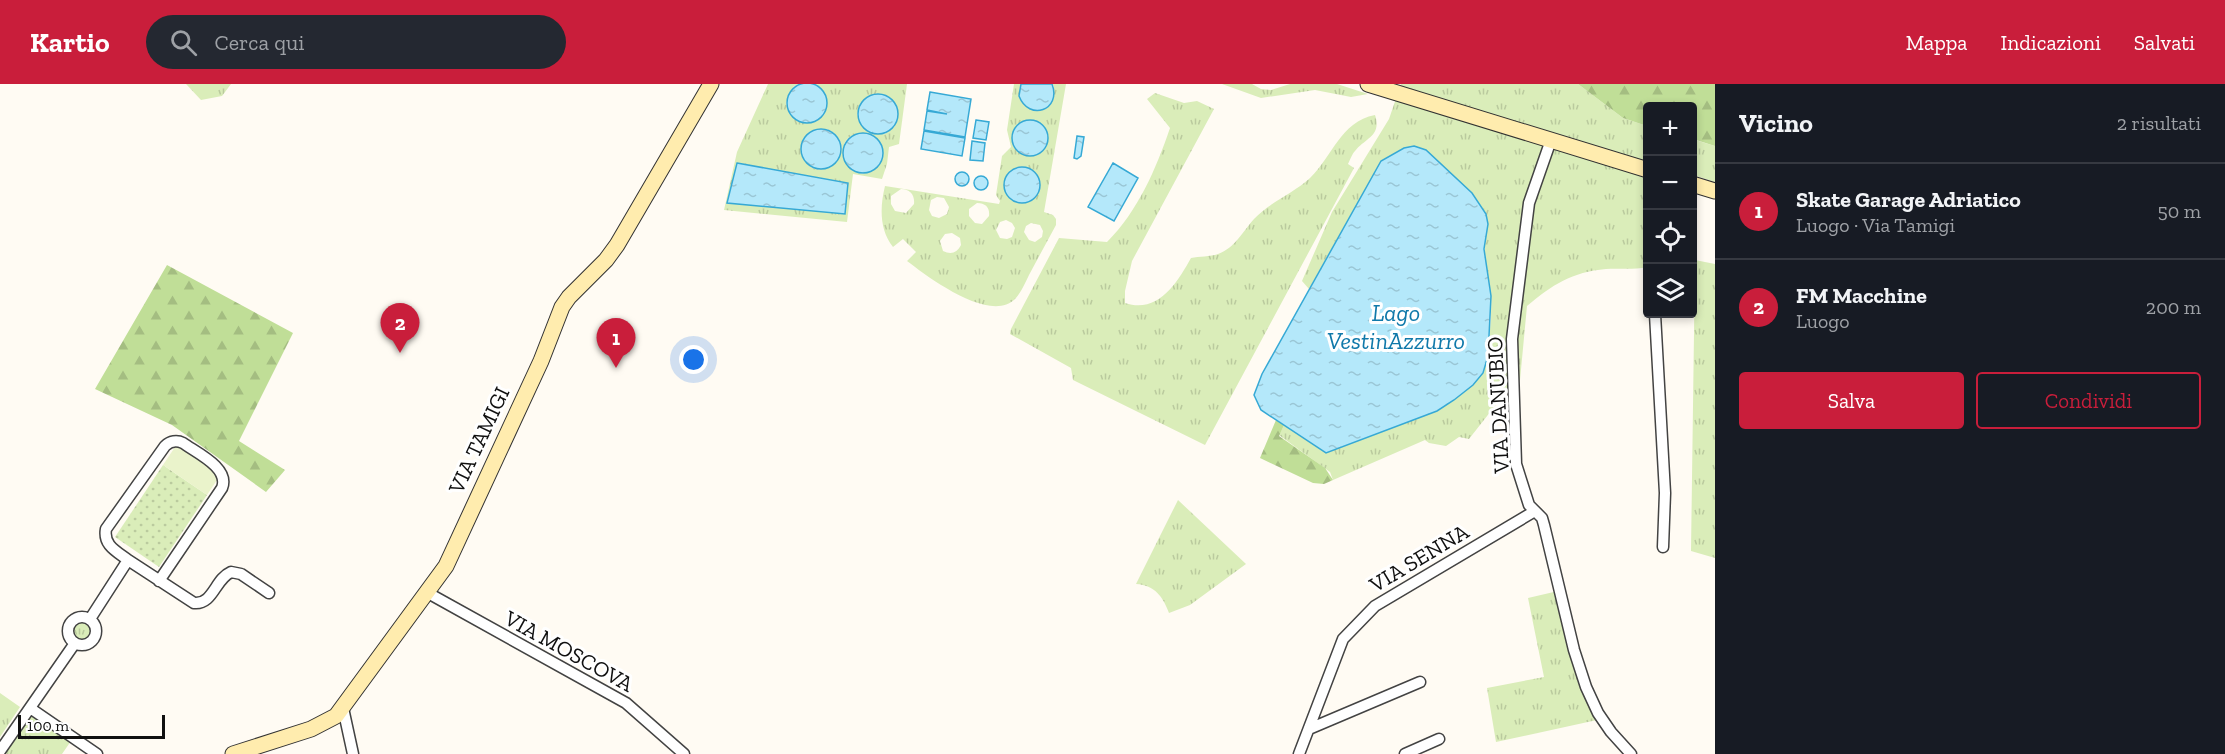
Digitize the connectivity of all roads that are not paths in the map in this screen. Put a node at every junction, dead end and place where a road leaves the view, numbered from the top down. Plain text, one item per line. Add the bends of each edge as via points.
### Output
1 (711, 84) edge
2 (1368, 84) edge
3 (1551, 141) junction
4 (1643, 169) edge
5 (1697, 186) edge
6 (1715, 192) edge
7 (1654, 318) edge
8 (1535, 511) junction
9 (1663, 547) dead end
10 (128, 560) junction
11 (159, 581) junction
12 (269, 593) dead end
13 (428, 593) junction
14 (90, 619) junction
15 (75, 643) junction
16 (1420, 682) dead end
17 (30, 708) junction
18 (343, 708) junction
19 (1309, 729) junction
20 (1439, 739) dead end
21 (0, 751) edge
22 (97, 754) edge
23 (233, 754) edge
24 (353, 754) edge
25 (684, 754) edge
26 (1299, 754) edge
27 (1405, 754) edge
28 (1631, 754) edge

1 - 13 street, VIA TAMIGI via 617,244 562,307 460,539
2 - 3 street
3 - 4 street
3 - 8 street, VIA DANUBIO via 1529,203 1512,339 1516,464 1529,505
5 - 6 street
7 - 9 street via 1665,493
8 - 19 street, VIA SENNA via 1375,606 1343,639
8 - 28 street, VIA DANUBIO via 1544,525 1586,687 1598,713
10 - 11 street
10 - 11 street via 109,545 106,529 165,446 181,442 220,471 224,482
10 - 14 street
11 - 12 street via 196,604 206,600 231,572 241,574
13 - 18 street, VIA TAMIGI
13 - 25 street, VIA MOSCOVA via 626,703
14 - 15 street via 97,629 95,637 84,645
14 - 15 street via 81,616 70,623 69,636
15 - 17 street
16 - 19 street
17 - 21 street
17 - 22 street
18 - 23 street, VIA TAMIGI via 322,725
18 - 24 street
19 - 26 street, VIA SENNA
20 - 27 street

